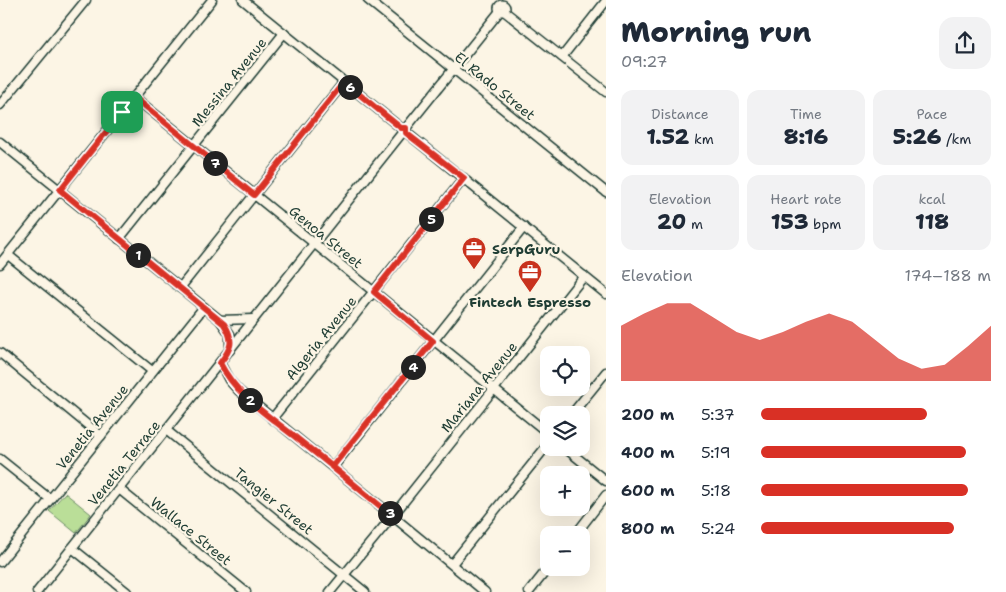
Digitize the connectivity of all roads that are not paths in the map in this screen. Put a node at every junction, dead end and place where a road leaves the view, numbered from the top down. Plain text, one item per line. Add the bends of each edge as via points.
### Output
1 (86, 0) edge
2 (212, 0) edge
3 (243, 0) edge
4 (368, 0) edge
5 (492, 0) edge
6 (606, 1) edge
7 (503, 7) edge
8 (284, 33) junction
9 (562, 57) junction
10 (453, 68) junction
11 (344, 82) junction
12 (606, 92) edge
13 (134, 97) junction
14 (0, 105) edge
15 (404, 131) junction
16 (0, 142) edge
17 (193, 146) junction
18 (464, 178) junction
19 (60, 190) junction
20 (606, 192) edge
21 (254, 195) junction
22 (524, 227) junction
23 (119, 240) junction
24 (314, 243) junction
25 (8, 255) junction
26 (0, 264) edge
27 (584, 276) junction
28 (180, 288) junction
29 (374, 292) junction
30 (606, 294) edge
31 (204, 308) junction
32 (253, 319) junction
33 (220, 320) junction
34 (433, 341) junction
35 (230, 350) junction
36 (0, 354) edge
37 (220, 363) junction
38 (152, 371) junction
39 (606, 372) edge
40 (494, 389) junction
41 (578, 406) edge
42 (272, 419) junction
43 (540, 427) edge
44 (166, 430) junction
45 (101, 436) junction
46 (540, 454) edge
47 (575, 456) edge
48 (0, 459) edge
49 (332, 467) junction
50 (606, 481) edge
51 (119, 489) junction
52 (606, 496) edge
53 (50, 500) junction
54 (392, 516) junction
55 (581, 526) edge
56 (72, 548) junction
57 (0, 562) edge
58 (452, 564) junction
59 (344, 575) junction
60 (542, 576) edge
61 (37, 592) edge
62 (128, 592) edge
63 (246, 592) edge
64 (330, 592) edge
65 (365, 592) edge
66 (485, 592) edge
67 (529, 592) edge

1 - 14 street
2 - 13 street
3 - 8 street
4 - 10 street, El Rado Street
5 - 7 street
6 - 9 street
7 - 9 street
7 - 10 street
8 - 11 street
8 - 17 street, Messina Avenue
9 - 12 street
10 - 15 street
10 - 20 street, El Rado Street
11 - 15 street
11 - 21 street
13 - 17 street, Genoa Street
13 - 19 street
15 - 18 street
15 - 24 street
16 - 19 street
17 - 21 street, Genoa Street
17 - 23 street, Messina Avenue
18 - 22 street
18 - 29 street, Algeria Avenue
19 - 23 street
19 - 25 street
21 - 24 street, Genoa Street
21 - 28 street
22 - 27 street
22 - 34 street
23 - 28 street
24 - 29 street, Genoa Street
24 - 32 street
25 - 26 street
25 - 38 street
27 - 30 street
27 - 40 street, Mariana Avenue
28 - 31 street
29 - 34 street, Genoa Street
29 - 42 street, Algeria Avenue
31 - 33 street
31 - 38 street, Venetia Avenue
32 - 33 street
32 - 35 street
33 - 35 street via 230,334
34 - 40 street, Genoa Street
34 - 49 street
35 - 37 street, Venetia Terrace
36 - 45 street
37 - 42 street via 234,387
37 - 44 street, Venetia Terrace
38 - 45 street, Venetia Avenue
39 - 41 street
40 - 43 street, Genoa Street
40 - 54 street, Mariana Avenue
42 - 49 street
44 - 51 street, Venetia Terrace
44 - 59 street, Tangier Street
45 - 53 street, Venetia Avenue
46 - 58 street
47 - 50 street
48 - 53 street
49 - 54 street
51 - 56 street, Venetia Terrace
51 - 63 street, Wallace Street
52 - 55 street
53 - 57 street, Venetia Avenue
54 - 58 street
54 - 59 street, Mariana Avenue
56 - 61 street, Venetia Terrace
56 - 62 street
58 - 66 street
59 - 64 street, Mariana Avenue
59 - 65 street, Tangier Street
60 - 67 street

